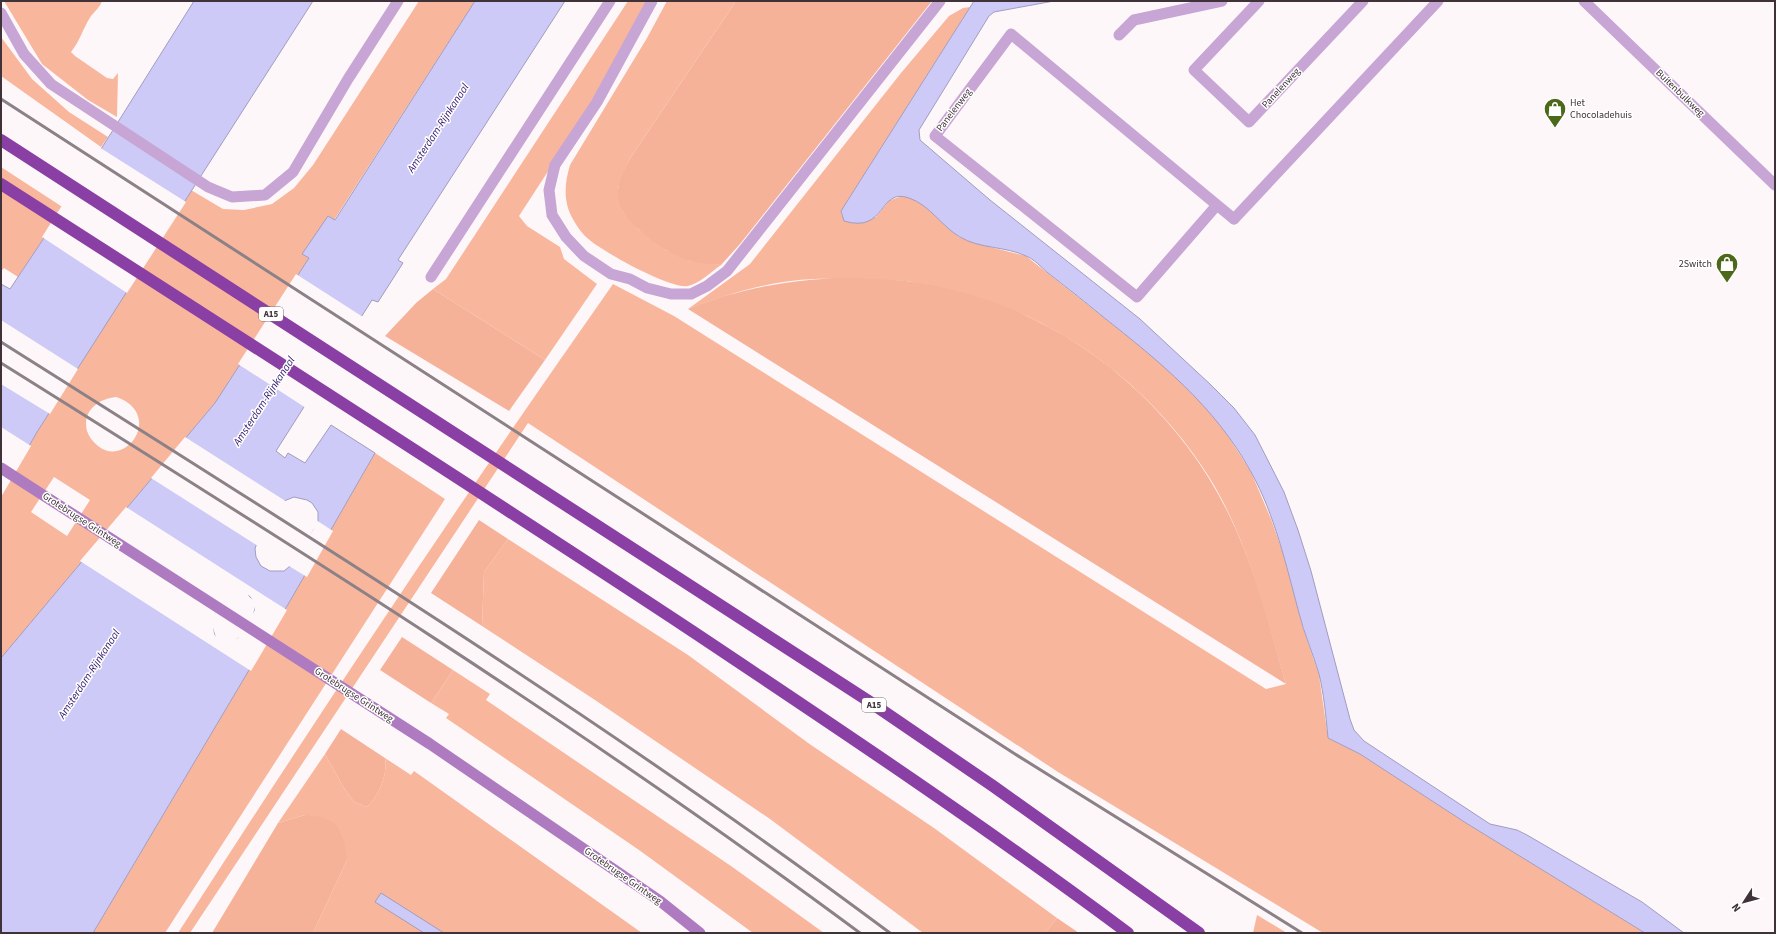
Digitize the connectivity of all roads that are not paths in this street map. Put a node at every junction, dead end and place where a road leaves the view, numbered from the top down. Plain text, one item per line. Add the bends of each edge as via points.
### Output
1 (398, 1) edge
2 (610, 1) edge
3 (652, 1) edge
4 (940, 1) edge
5 (1222, 1) edge
6 (1259, 1) edge
7 (1364, 1) edge
8 (1438, 1) edge
9 (1584, 1) edge
10 (1, 13) edge
11 (1119, 35) dead end
12 (1, 140) edge
13 (1, 184) edge
14 (1775, 184) edge
15 (1217, 205) junction
16 (431, 277) dead end
17 (1, 468) edge
18 (700, 933) edge
19 (1128, 933) edge
20 (1199, 933) edge

1 - 10 street via 293,172 265,195 232,197 208,187 51,84 24,54
2 - 16 street
3 - 4 street via 597,102 554,165 549,190 552,215 566,237 584,256 611,274 671,294 691,294 727,271
5 - 11 street via 1134,20
6 - 7 street, Panelenweg via 1194,70 1249,122
8 - 15 street, Panelenweg via 1234,219
9 - 14 street, Buitenbulkweg
12 - 20 highway, A15 via 867,700 1006,795
13 - 19 highway via 522,518 855,740
15 - 15 street, Panelenweg via 1137,297 936,136 1011,34
17 - 18 main road, Grotebrugse Grintweg via 430,744 660,901

